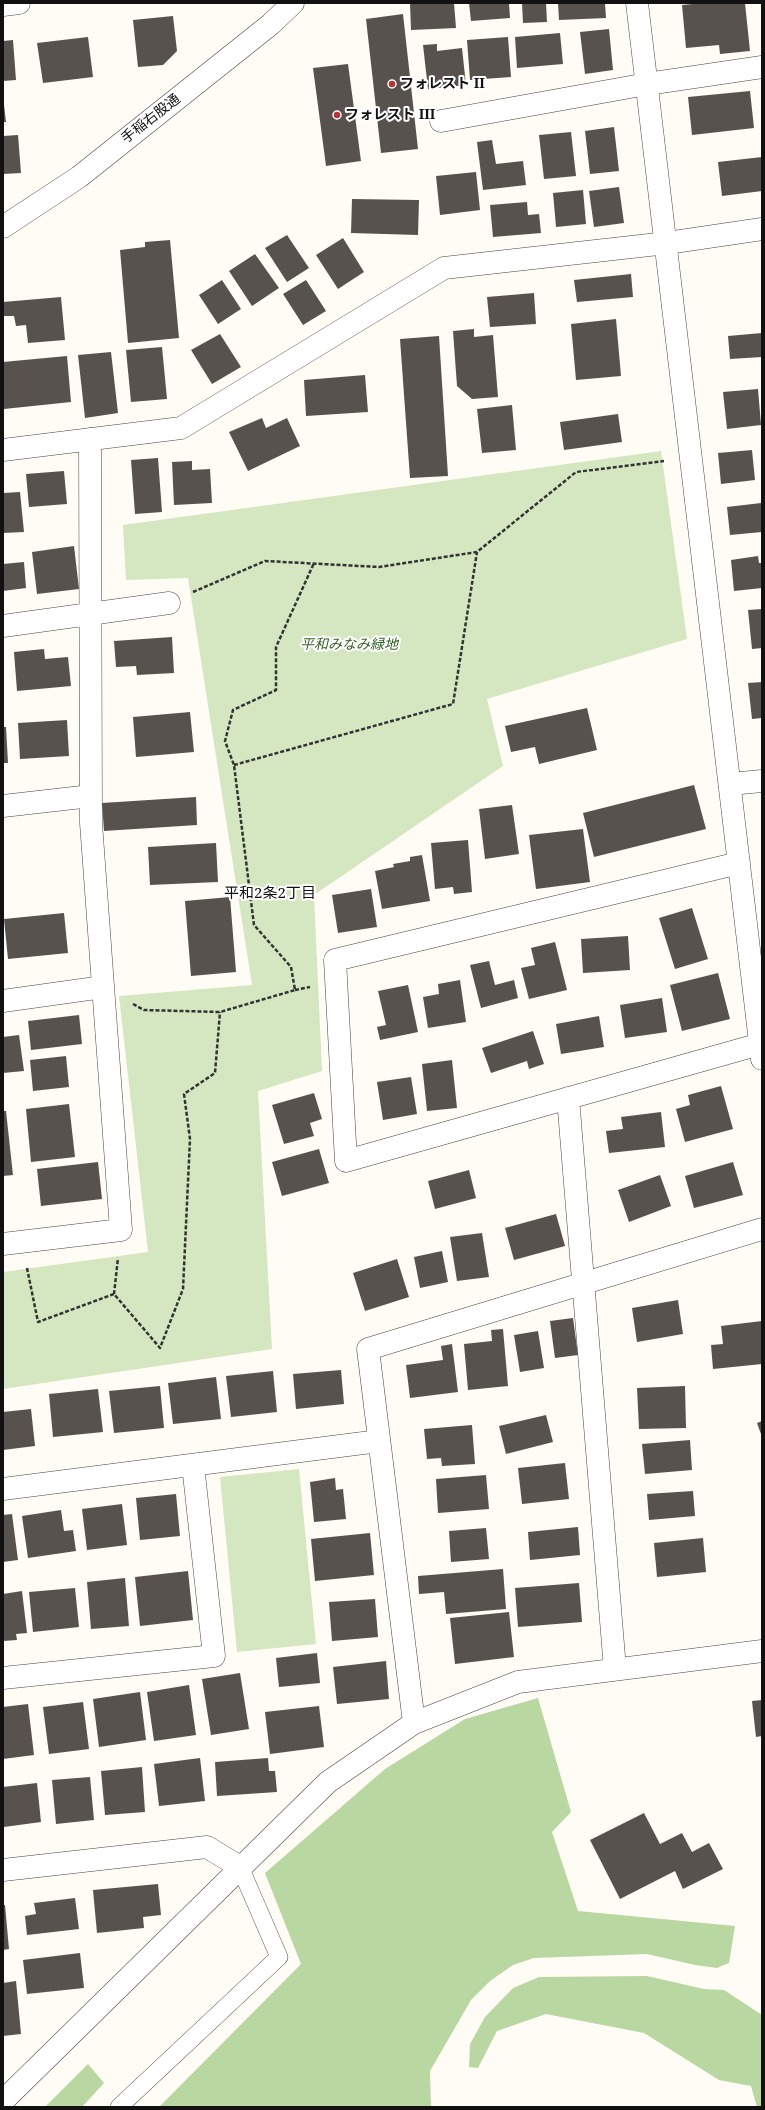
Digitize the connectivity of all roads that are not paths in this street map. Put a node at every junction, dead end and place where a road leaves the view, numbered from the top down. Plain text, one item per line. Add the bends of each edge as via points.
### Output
1 (19, 3) edge
2 (293, 3) edge
3 (638, 3) edge
4 (3, 5) edge
5 (762, 67) edge
6 (647, 84) junction
7 (441, 121) dead end
8 (3, 227) edge
9 (762, 229) edge
10 (667, 243) junction
11 (90, 439) junction
12 (3, 450) edge
13 (169, 603) road end
14 (91, 614) junction
15 (3, 626) edge
16 (762, 781) edge
17 (730, 784) junction
18 (91, 796) junction
19 (3, 806) edge
20 (739, 863) junction
21 (103, 987) junction
22 (3, 1001) edge
23 (761, 1051) edge
24 (568, 1098) junction
25 (762, 1229) edge
26 (3, 1244) edge
27 (584, 1283) junction
28 (379, 1441) junction
29 (193, 1465) junction
30 (3, 1490) edge
31 (762, 1650) edge
32 (615, 1669) junction
33 (3, 1678) edge
34 (414, 1723) junction
35 (240, 1867) junction
36 (3, 1870) edge
37 (3, 2101) edge
38 (119, 2107) edge

1 - 4 street
2 - 8 street, 手稲右股通 via 271,24 79,177
3 - 6 street
5 - 6 street
6 - 7 street
6 - 10 street
9 - 10 street
10 - 11 street via 444,268 181,428
10 - 17 street
11 - 12 street
11 - 14 street
13 - 14 street
14 - 15 street
14 - 18 street
16 - 17 street
17 - 20 street
18 - 19 street
18 - 21 street
20 - 23 street
20 - 24 street via 335,960 346,1161
21 - 22 street
21 - 26 street via 121,1230
23 - 24 street
24 - 27 street
25 - 27 street
27 - 28 street via 368,1350
27 - 32 street
28 - 29 street
28 - 34 street
29 - 30 street
29 - 33 street via 214,1656
31 - 32 street
32 - 34 street via 518,1682
34 - 35 street via 328,1782
35 - 36 street via 207,1847
35 - 37 street
35 - 38 lane via 279,1957

